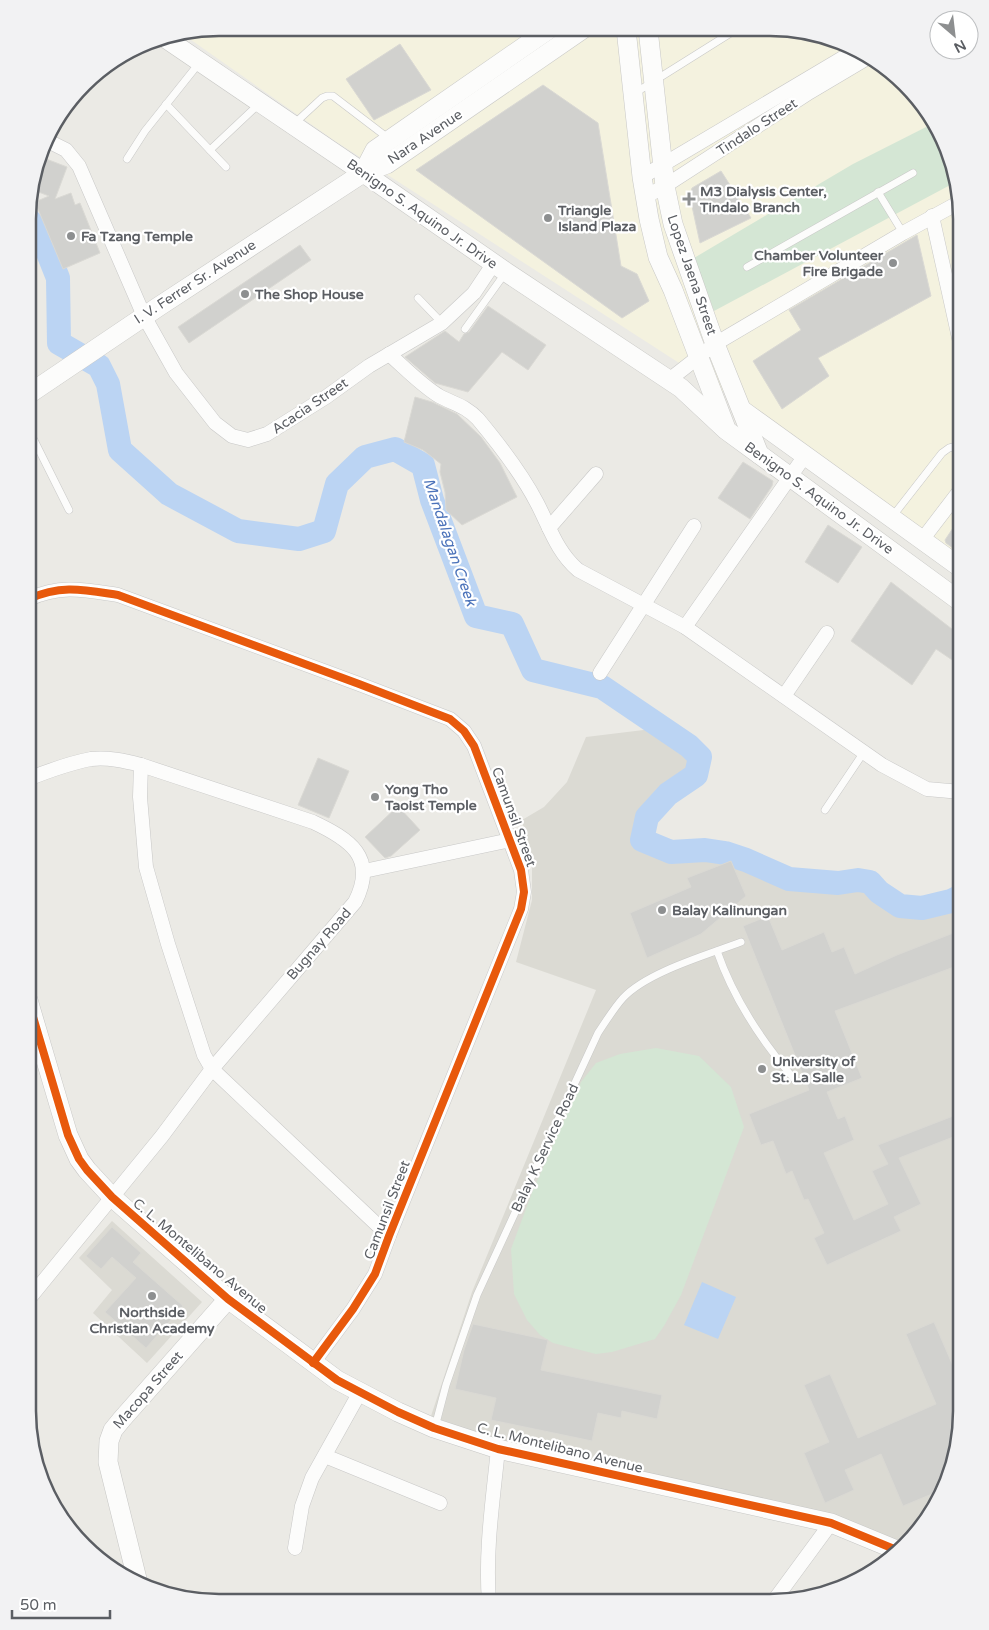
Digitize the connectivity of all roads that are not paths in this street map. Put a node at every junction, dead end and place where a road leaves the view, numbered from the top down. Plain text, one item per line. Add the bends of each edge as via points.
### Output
1 (539, 36) edge
2 (573, 36) edge
3 (627, 36) edge
4 (649, 36) edge
5 (726, 36) edge
6 (171, 42) edge
7 (850, 55) edge
8 (507, 58) junction
9 (861, 61) edge
10 (200, 62) junction
11 (518, 73) junction
12 (653, 82) junction
13 (466, 86) junction
14 (807, 87) junction
15 (632, 94) junction
16 (477, 101) junction
17 (260, 102) junction
18 (166, 104) junction
19 (293, 125) junction
20 (390, 139) junction
21 (53, 143) edge
22 (210, 150) junction
23 (127, 159) dead end
24 (663, 166) junction
25 (226, 167) dead end
26 (363, 172) junction
27 (913, 173) dead end
28 (642, 177) junction
29 (665, 186) junction
30 (878, 192) junction
31 (645, 197) junction
32 (952, 206) edge
33 (932, 216) junction
34 (903, 233) junction
35 (747, 267) dead end
36 (500, 268) junction
37 (693, 282) junction
38 (673, 290) junction
39 (418, 298) dead end
40 (953, 308) edge
41 (144, 316) junction
42 (442, 322) junction
43 (465, 328) dead end
44 (715, 344) junction
45 (389, 354) junction
46 (698, 356) junction
47 (675, 384) junction
48 (36, 389) edge
49 (712, 393) junction
50 (741, 410) junction
51 (726, 430) junction
52 (36, 444) edge
53 (953, 447) edge
54 (759, 454) junction
55 (804, 457) junction
56 (596, 474) dead end
57 (790, 477) junction
58 (953, 499) edge
59 (69, 510) dead end
60 (891, 518) junction
61 (694, 526) dead end
62 (549, 528) junction
63 (922, 540) junction
64 (953, 562) edge
65 (953, 596) edge
66 (36, 597) edge
67 (644, 604) junction
68 (685, 627) junction
69 (827, 633) dead end
70 (600, 672) dead end
71 (784, 696) junction
72 (864, 752) junction
73 (141, 765) junction
74 (36, 776) edge
75 (953, 793) edge
76 (825, 810) dead end
77 (510, 840) junction
78 (364, 871) junction
79 (741, 942) dead end
80 (717, 951) junction
81 (36, 1026) edge
82 (212, 1070) junction
83 (796, 1081) dead end
84 (112, 1197) junction
85 (389, 1236) junction
86 (36, 1290) edge
87 (228, 1299) junction
88 (313, 1364) junction
89 (360, 1392) junction
90 (434, 1428) junction
91 (498, 1449) junction
92 (325, 1456) junction
93 (440, 1504) dead end
94 (831, 1524) junction
95 (891, 1547) edge
96 (296, 1548) dead end
97 (135, 1573) edge
98 (780, 1593) edge
99 (488, 1594) edge

1 - 8 street, Nara Avenue
2 - 11 street, Nara Avenue
3 - 15 street, Lopez Jaena Street
4 - 12 street, Lopez Jaena Street
5 - 12 lane
6 - 10 street, Benigno S. Aquino Jr. Drive
7 - 14 street, Tindalo Street
8 - 11 street
8 - 13 street, Nara Avenue
9 - 14 street, Tindalo Street
10 - 17 street, Benigno S. Aquino Jr. Drive
10 - 18 lane
11 - 16 street, Nara Avenue
12 - 15 lane
12 - 24 street, Lopez Jaena Street
13 - 16 street
13 - 20 street, Nara Avenue
14 - 24 street, Tindalo Street
14 - 29 street, Tindalo Street
15 - 28 street, Lopez Jaena Street
16 - 26 street, Nara Avenue via 388,164
17 - 19 street, Benigno S. Aquino Jr. Drive
17 - 22 lane
18 - 22 lane
18 - 23 lane
19 - 20 lane via 322,98 333,96
19 - 26 street, Benigno S. Aquino Jr. Drive
20 - 26 street, Nara Avenue via 375,150
21 - 41 street, Acacia Street via 66,150 79,166
22 - 25 lane
24 - 28 street, Tindalo Street
24 - 29 street, Lopez Jaena Street
26 - 36 street, Benigno S. Aquino Jr. Drive
26 - 41 street, I. V. Ferrer Sr. Avenue
27 - 30 lane
28 - 31 street, Lopez Jaena Street
29 - 31 street, Tindalo Street
29 - 37 street, Lopez Jaena Street via 672,224
30 - 34 lane
30 - 35 lane
31 - 38 street, Lopez Jaena Street via 658,257
32 - 33 street
33 - 34 street
33 - 40 street
34 - 44 street
36 - 42 street, Acacia Street
36 - 43 lane
36 - 47 street, Benigno S. Aquino Jr. Drive
37 - 38 street
37 - 44 street, Lopez Jaena Street
38 - 46 street, Lopez Jaena Street
39 - 42 lane
41 - 45 street, Acacia Street via 176,373 215,423 232,436 248,440 267,434
41 - 48 street, I. V. Ferrer Sr. Avenue
42 - 45 street, Acacia Street
44 - 46 street
44 - 50 street, Lopez Jaena Street
45 - 62 street via 438,395 460,405 477,418 520,476
46 - 47 street
46 - 49 street, Lopez Jaena Street
47 - 49 street, Benigno S. Aquino Jr. Drive
47 - 51 street, Benigno S. Aquino Jr. Drive
49 - 50 street, Benigno S. Aquino Jr. Drive
49 - 51 street, Lopez Jaena Street
50 - 54 street, Lopez Jaena Street
50 - 55 street, Benigno S. Aquino Jr. Drive
51 - 54 street, Benigno S. Aquino Jr. Drive
52 - 59 lane
53 - 60 lane via 942,453
54 - 57 street, Benigno S. Aquino Jr. Drive
55 - 57 street
55 - 60 street, Benigno S. Aquino Jr. Drive
56 - 62 street
57 - 65 street, Benigno S. Aquino Jr. Drive
57 - 68 street
58 - 63 street
60 - 63 street, Benigno S. Aquino Jr. Drive
61 - 67 street
62 - 67 street via 562,554 578,570
63 - 64 street, Benigno S. Aquino Jr. Drive
66 - 77 street, Camunsil Street via 58,589 118,595 450,720 464,731 474,746
67 - 68 street
67 - 70 street
68 - 71 street
69 - 71 street
71 - 72 street
72 - 75 street via 927,789
72 - 76 lane
73 - 74 street via 92,759
73 - 78 street via 313,822 337,834 356,850
73 - 82 street via 140,797 146,867 197,1038
77 - 78 street
77 - 85 street, Camunsil Street via 521,870 524,892 521,909
78 - 82 street, Bugnay Road via 362,889 356,902
79 - 80 lane, Balay K Service Road
80 - 83 lane via 724,971 758,1033
80 - 90 lane, Balay K Service Road via 644,982 624,998 598,1033 477,1295
81 - 84 street, C. L. Montelibano Avenue via 73,1149
82 - 84 street, Bugnay Road
82 - 85 street
84 - 86 street, Bugnay Road
84 - 87 street, C. L. Montelibano Avenue
85 - 88 street, Camunsil Street via 375,1274 354,1309
87 - 88 street, C. L. Montelibano Avenue
87 - 97 street, Macopa Street via 122,1419 109,1441 108,1462
88 - 89 street, C. L. Montelibano Avenue
89 - 90 street, C. L. Montelibano Avenue
89 - 92 street
90 - 91 street, C. L. Montelibano Avenue
91 - 94 street, C. L. Montelibano Avenue
91 - 99 street
92 - 93 street
92 - 96 street via 312,1478 302,1506
94 - 95 street, C. L. Montelibano Avenue
94 - 98 street

